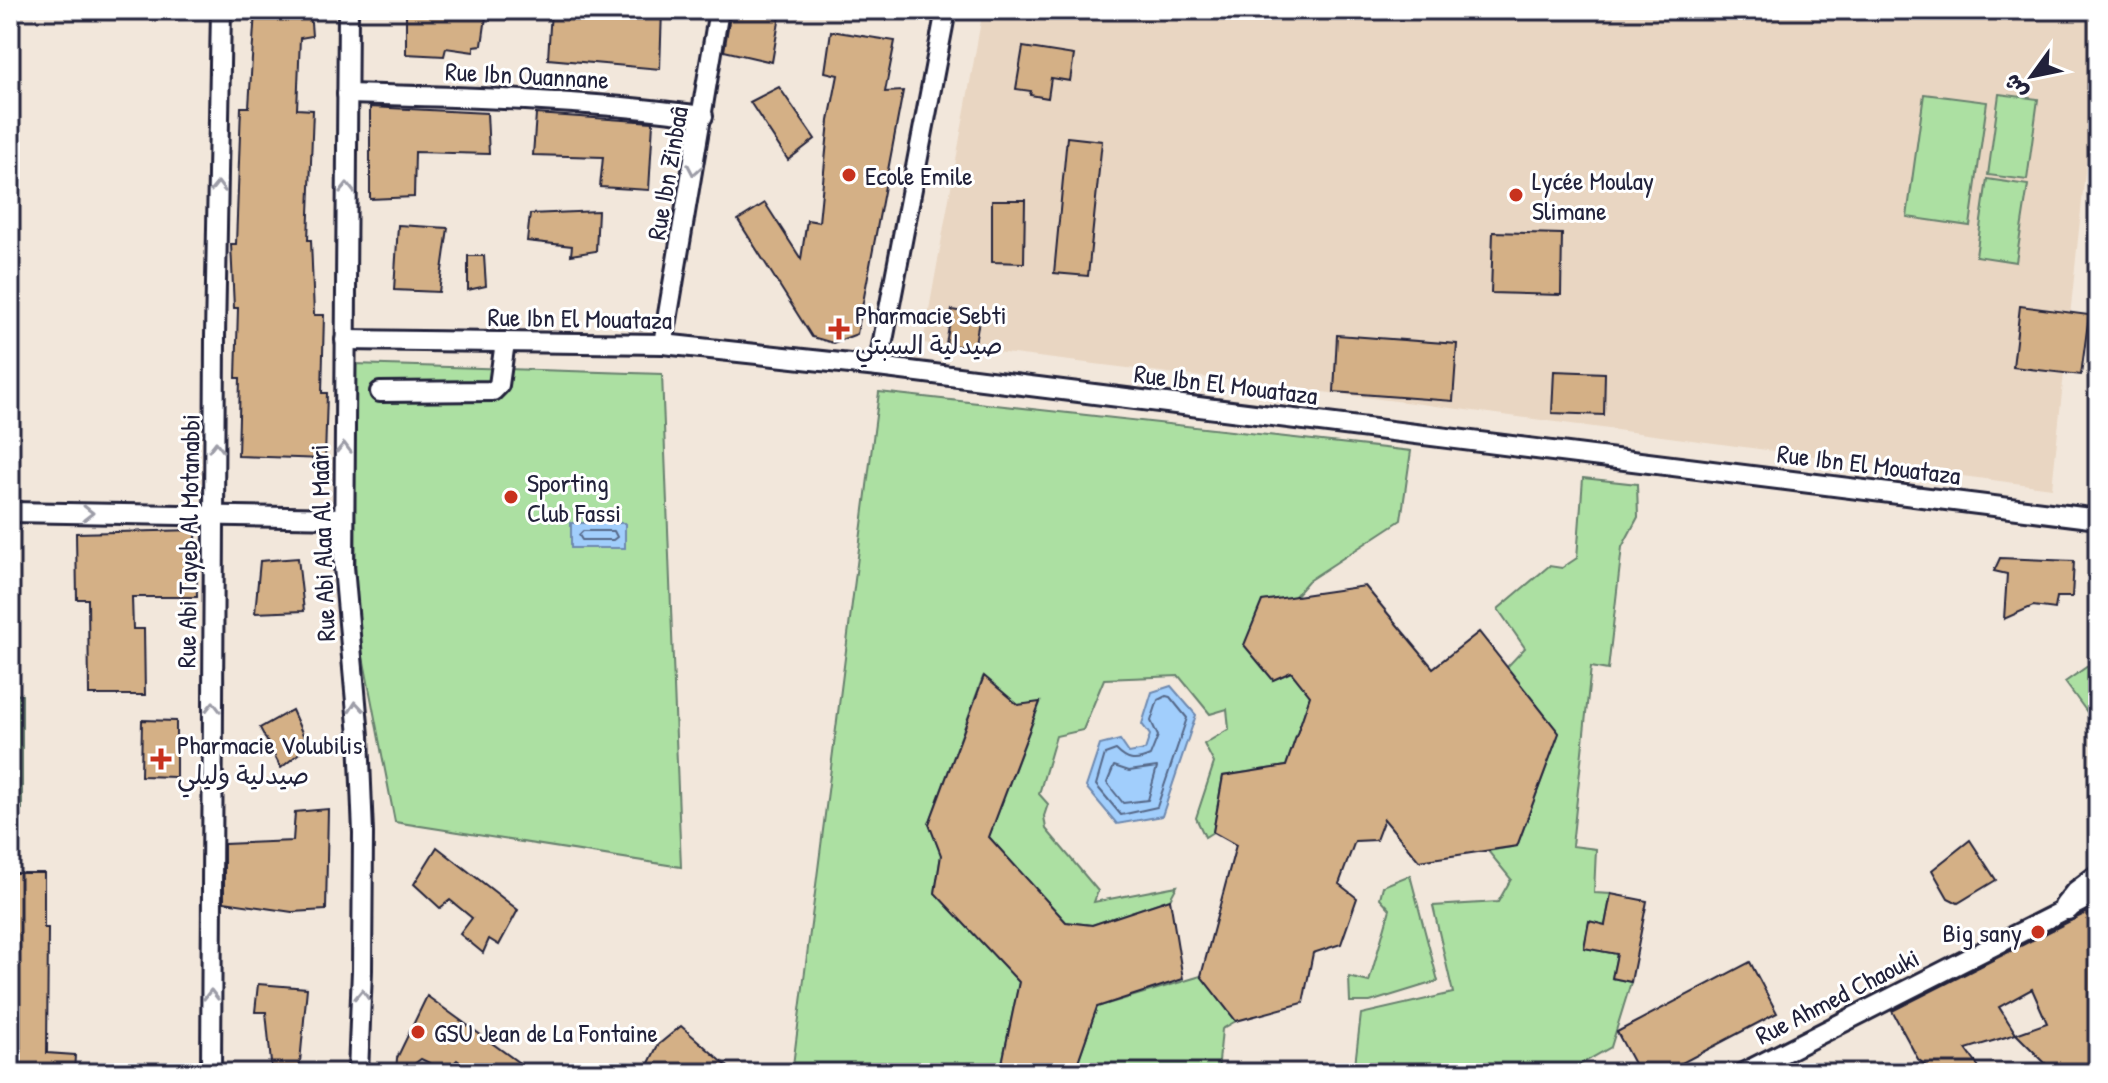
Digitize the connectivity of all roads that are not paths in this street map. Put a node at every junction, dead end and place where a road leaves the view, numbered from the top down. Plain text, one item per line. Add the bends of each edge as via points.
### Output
1 (221, 10) edge
2 (348, 10) edge
3 (719, 10) edge
4 (946, 10) edge
5 (347, 94) junction
6 (703, 116) junction
7 (345, 340) junction
8 (505, 342) junction
9 (663, 344) junction
10 (878, 367) junction
11 (380, 392) dead end
12 (10, 512) edge
13 (216, 515) junction
14 (343, 518) junction
15 (2098, 519) edge
16 (2098, 878) edge
17 (2086, 900) edge
18 (211, 1073) edge
19 (358, 1073) edge
20 (1743, 1073) edge

13 -> 1 street, Rue Abi Tayeb Al Motanabbi
2 - 5 street, Rue Abi Alaa Al Maâri
3 - 6 street, Rue Ibn Zinbaâ
4 - 10 street
5 - 6 street, Rue Ibn Ouannane via 538,99
7 -> 5 street, Rue Abi Alaa Al Maâri
6 -> 9 street, Rue Ibn Zinbaâ
7 - 8 street, Rue Ibn El Mouataza
14 -> 7 street, Rue Abi Alaa Al Maâri
8 - 9 street, Rue Ibn El Mouataza
8 - 11 street via 499,385 493,391
9 - 10 street, Rue Ibn El Mouataza
10 - 15 street, Rue Ibn El Mouataza
12 -> 13 street
13 - 14 street
18 -> 13 street, Rue Abi Tayeb Al Motanabbi
19 -> 14 street, Rue Abi Alaa Al Maâri via 363,833
16 - 17 street via 2078,893
17 - 20 street, Rue Ahmed Chaouki

